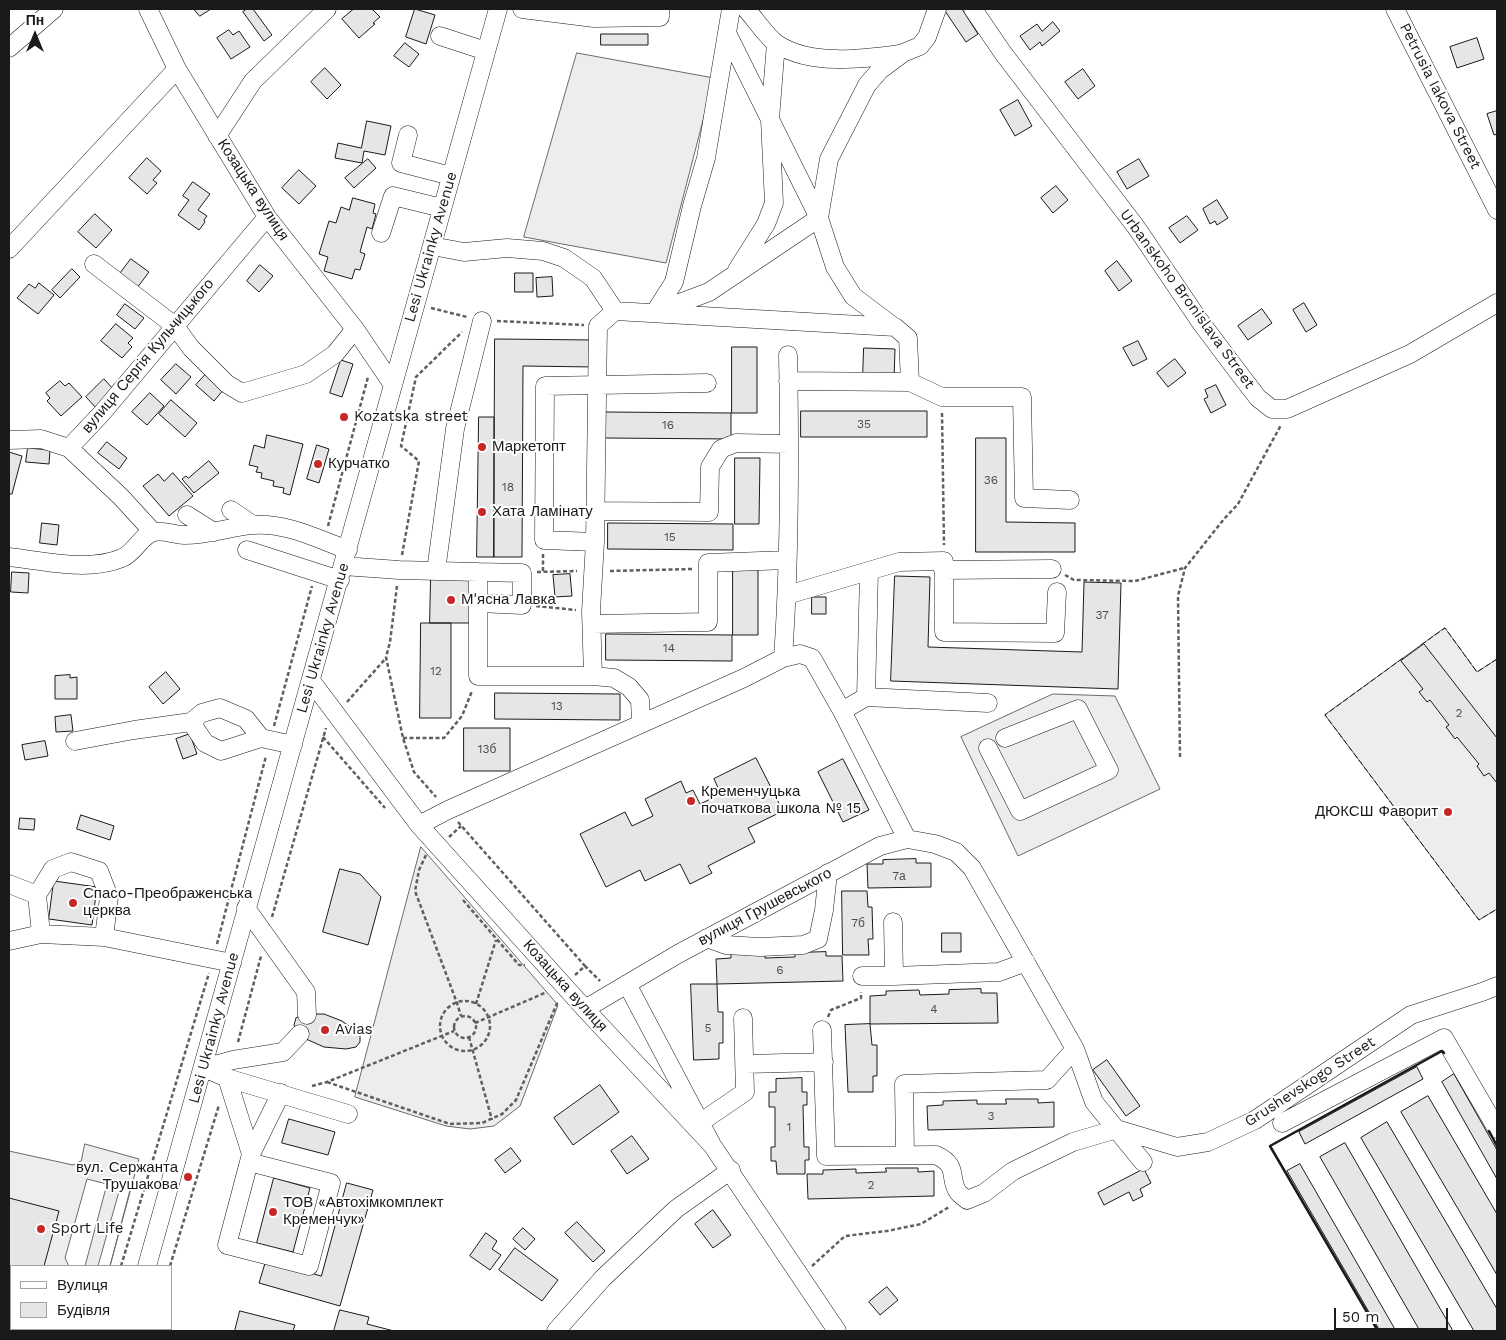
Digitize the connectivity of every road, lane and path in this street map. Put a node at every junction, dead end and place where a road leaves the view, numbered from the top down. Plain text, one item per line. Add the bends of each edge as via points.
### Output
1 (54, 9) edge
2 (148, 9) edge
3 (326, 9) edge
4 (498, 9) edge
5 (522, 9) edge
6 (660, 9) edge
7 (731, 9) edge
8 (746, 9) edge
9 (937, 9) edge
10 (973, 9) edge
11 (1395, 9) edge
12 (727, 33) junction
13 (440, 36) dead end
14 (776, 43) junction
15 (9, 48) edge
16 (486, 51) junction
17 (903, 53) junction
18 (177, 69) junction
19 (770, 119) junction
20 (408, 135) dead end
21 (217, 136) junction
22 (451, 176) junction
23 (442, 208) junction
24 (1497, 210) edge
25 (267, 217) junction
26 (819, 218) junction
27 (381, 233) dead end
28 (432, 246) junction
29 (9, 249) edge
30 (94, 264) dead end
31 (734, 275) junction
32 (1497, 303) edge
33 (416, 305) junction
34 (615, 311) junction
35 (655, 312) junction
36 (479, 320) junction
37 (175, 326) junction
38 (598, 326) junction
39 (895, 327) junction
40 (354, 329) junction
41 (788, 355) dead end
42 (374, 356) junction
43 (788, 381) junction
44 (910, 382) junction
45 (707, 383) dead end
46 (393, 385) junction
47 (598, 385) junction
48 (942, 397) junction
49 (1287, 409) junction
50 (9, 440) edge
51 (789, 444) junction
52 (69, 448) junction
53 (1070, 500) dead end
54 (232, 510) dead end
55 (595, 511) junction
56 (187, 515) dead end
57 (253, 525) junction
58 (153, 532) junction
59 (214, 532) junction
60 (324, 541) junction
61 (595, 542) junction
62 (247, 550) dead end
63 (9, 558) edge
64 (787, 560) junction
65 (344, 565) junction
66 (944, 566) junction
67 (1185, 568) junction
68 (708, 569) junction
69 (1052, 569) joint
70 (399, 570) junction
71 (436, 571) junction
72 (593, 571) junction
73 (869, 571) junction
74 (316, 572) junction
75 (478, 572) junction
76 (522, 573) junction
77 (1056, 592) dead end
78 (787, 595) junction
79 (479, 603) junction
80 (522, 605) junction
81 (592, 617) junction
82 (783, 658) junction
83 (478, 676) junction
84 (593, 676) junction
85 (312, 682) junction
86 (866, 697) junction
87 (988, 703) dead end
88 (842, 711) junction
89 (191, 722) junction
90 (641, 723) junction
91 (323, 737) dead end
92 (403, 738) junction
93 (1005, 738) dead end
94 (266, 739) junction
95 (75, 741) dead end
96 (293, 745) junction
97 (988, 748) dead end
98 (1180, 757) dead end
99 (448, 810) junction
100 (387, 811) dead end
101 (419, 825) junction
102 (907, 839) junction
103 (438, 847) junction
104 (828, 873) junction
105 (9, 884) edge
106 (37, 895) junction
107 (246, 908) junction
108 (892, 922) dead end
109 (41, 934) junction
110 (104, 938) junction
111 (707, 938) junction
112 (496, 940) dead end
113 (9, 941) edge
114 (213, 959) junction
115 (1026, 962) junction
116 (232, 963) junction
117 (585, 966) dead end
118 (862, 976) joint
119 (894, 976) junction
120 (627, 984) junction
121 (1497, 986) edge
122 (557, 988) junction
123 (457, 1003) junction
124 (476, 1004) junction
125 (585, 1009) junction
126 (307, 1015) dead end
127 (460, 1016) junction
128 (488, 1018) junction
129 (743, 1018) dead end
130 (475, 1023) junction
131 (822, 1030) joint
132 (454, 1031) junction
133 (300, 1034) dead end
134 (442, 1036) junction
135 (469, 1037) junction
136 (1074, 1049) junction
137 (473, 1050) junction
138 (824, 1062) junction
139 (745, 1064) junction
140 (204, 1068) junction
141 (227, 1078) junction
142 (327, 1082) junction
143 (309, 1086) dead end
144 (281, 1093) junction
145 (348, 1114) dead end
146 (492, 1120) junction
147 (701, 1122) junction
148 (1282, 1123) dead end
149 (1118, 1129) junction
150 (1497, 1129) edge
151 (712, 1145) junction
152 (913, 1155) junction
153 (250, 1158) junction
154 (1143, 1162) dead end
155 (730, 1170) junction
156 (967, 1200) junction
157 (121, 1265) edge
158 (148, 1265) edge
159 (802, 1279) junction
160 (556, 1331) edge
161 (837, 1331) edge

1 - 15 street
2 - 18 street, Козацька вулиця
3 - 21 street via 253,81
4 - 16 street, Lesi Ukrainky Avenue
5 - 6 street via 594,18 660,17
7 - 12 street
8 - 14 street
9 - 17 street via 927,37 920,46
10 - 49 street, Urbanskoho Bronislava Street via 1136,227 1246,384 1272,409
11 - 24 street, Petrusia Iakova Street
12 - 19 street
12 - 35 street via 706,158 674,282
13 - 16 street
14 - 17 street via 792,52 856,60
14 - 19 street
16 - 22 street, Lesi Ukrainky Avenue
17 - 26 street via 880,70 858,102 829,159
18 - 21 street, Козацька вулиця
18 - 29 street
19 - 26 street
19 - 31 street via 774,204 766,224
20 - 22 street via 401,163
21 - 25 street, Козацька вулиця
22 - 23 street, Lesi Ukrainky Avenue
23 - 27 street via 393,196
23 - 28 street, Lesi Ukrainky Avenue
25 - 37 street, вулиця Сергія Кульчицького
25 - 40 street, Козацька вулиця
26 - 31 street
26 - 39 street via 835,266 853,296
28 - 33 street, Lesi Ukrainky Avenue
28 - 34 street via 464,252 507,248 543,251 564,258 593,278
30 - 37 street
31 - 35 street via 708,292
32 - 49 street via 1410,354
33 - 36 path
33 - 46 street, Lesi Ukrainky Avenue
34 - 35 street
34 - 38 street
35 - 39 street
36 - 38 path
36 - 70 path via 416,376 401,446 420,461
36 - 71 street via 455,429
37 - 40 street via 191,348 227,384 242,393 306,374 335,354
37 - 52 street, вулиця Сергія Кульчицького
38 - 47 street
39 - 44 street via 908,338
40 - 42 street, Козацька вулиця
41 - 43 street
42 - 46 street, Козацька вулиця
42 - 60 path
43 - 44 street
43 - 51 street
44 - 48 street
45 - 47 street
46 - 65 street, Lesi Ukrainky Avenue
47 - 55 street
47 - 61 street via 544,386 544,540
48 - 53 street via 1022,397 1024,498
48 - 66 path
49 - 67 path via 1280,430 1238,504
50 - 52 street via 40,439
51 - 55 street via 736,443 721,449 710,467 709,512
51 - 64 street
52 - 58 street
54 - 57 street
55 - 61 street
56 - 59 street
57 - 59 street
57 - 60 street via 281,526
58 - 59 street via 183,536
58 - 63 street via 124,557 105,564 77,565
60 - 65 street
61 - 72 street
62 - 74 street
64 - 68 street via 708,563
64 - 78 street
65 - 70 street
65 - 74 street
65 - 85 street, Lesi Ukrainky Avenue
66 - 69 street
66 - 73 street via 899,562
66 - 77 street via 944,632 1055,633
67 - 69 path via 1135,581 1074,580
67 - 98 path via 1178,596
68 - 72 path
68 - 81 street via 708,622
70 - 71 street
70 - 92 path via 386,657
71 - 75 street
72 - 76 path
72 - 81 street
73 - 78 street
73 - 86 street
74 - 94 path
75 - 76 street
75 - 79 street
76 - 80 street
78 - 82 street
79 - 80 street
79 - 83 street
80 - 81 path
81 - 84 street
82 - 88 street via 800,654 812,658
82 - 90 street
83 - 84 street
83 - 92 path via 462,716 444,738
84 - 90 street via 614,678 629,687 640,700
85 - 96 street, Lesi Ukrainky Avenue
85 - 101 street, Козацька вулиця
86 - 87 street
86 - 88 street
88 - 102 street
89 - 94 street via 202,713 220,708 246,720
89 - 94 street via 205,743 221,751
89 - 95 street
90 - 99 street
91 - 100 path
92 - 99 path via 414,772
93 - 97 street via 1078,709 1109,770 1020,811
94 - 96 street
94 - 114 path
96 - 107 street, Lesi Ukrainky Avenue
99 - 101 street
99 - 117 path
101 - 103 street, Козацька вулиця
102 - 104 street, вулиця Грушевського via 880,846
102 - 115 street via 956,852 972,868
103 - 122 street, Козацька вулиця
103 - 123 path via 425,856 415,891
104 - 111 street, вулиця Грушевського
104 - 111 street via 818,939 803,945 760,947 726,945
105 - 106 street
106 - 109 street
106 - 110 street via 53,869 72,862 99,871 109,897
107 - 116 street, Lesi Ukrainky Avenue
107 - 126 street via 306,992
108 - 119 street
109 - 110 street
109 - 113 street
110 - 114 street
111 - 120 street, вулиця Грушевського
112 - 124 path
114 - 116 street
114 - 157 path
115 - 119 street via 999,972
115 - 136 street
116 - 140 street, Lesi Ukrainky Avenue
118 - 119 street
118 - 131 path via 861,998 831,1010
120 - 125 street, вулиця Грушевського
120 - 147 street, Козацька вулиця
121 - 149 street, Grushevskogo Street via 1411,1015 1255,1120 1208,1142 1177,1147
122 - 125 street, Козацька вулиця
122 - 128 path
122 - 146 path via 558,1000 516,1100
123 - 124 path
123 - 127 path
123 - 134 path via 442,1016
124 - 128 path
125 - 151 street, Козацька вулиця
127 - 130 path via 468,1016
127 - 132 path via 455,1021
128 - 130 path
128 - 137 path via 488,1034 481,1046
129 - 139 street
130 - 135 path via 475,1032
131 - 138 street
132 - 134 path
132 - 135 path via 459,1036
133 - 140 street via 283,1052
134 - 137 path via 455,1050
134 - 142 path
135 - 137 path
136 - 149 street via 1094,1102
136 - 152 street via 1047,1080 904,1084
137 - 146 path
138 - 139 street
138 - 152 street via 826,1156
139 - 147 street via 745,1092
140 - 141 street
140 - 158 street, Lesi Ukrainky Avenue
141 - 144 street
141 - 153 street
142 - 143 path
142 - 146 path via 450,1124 482,1124
144 - 145 street
144 - 153 street
147 - 151 street, Козацька вулиця
148 - 150 street via 1444,1038
149 - 154 street
149 - 156 street via 1073,1142 1013,1171 984,1193
151 - 155 street, Козацька вулиця
152 - 156 street via 936,1155 946,1160 953,1171 957,1191
153 - 153 street via 331,1184 310,1266 227,1245
155 - 159 street, Козацька вулиця
155 - 160 street via 676,1210 603,1278
156 - 159 path via 921,1224 845,1236 815,1262
159 - 161 street, Козацька вулиця

